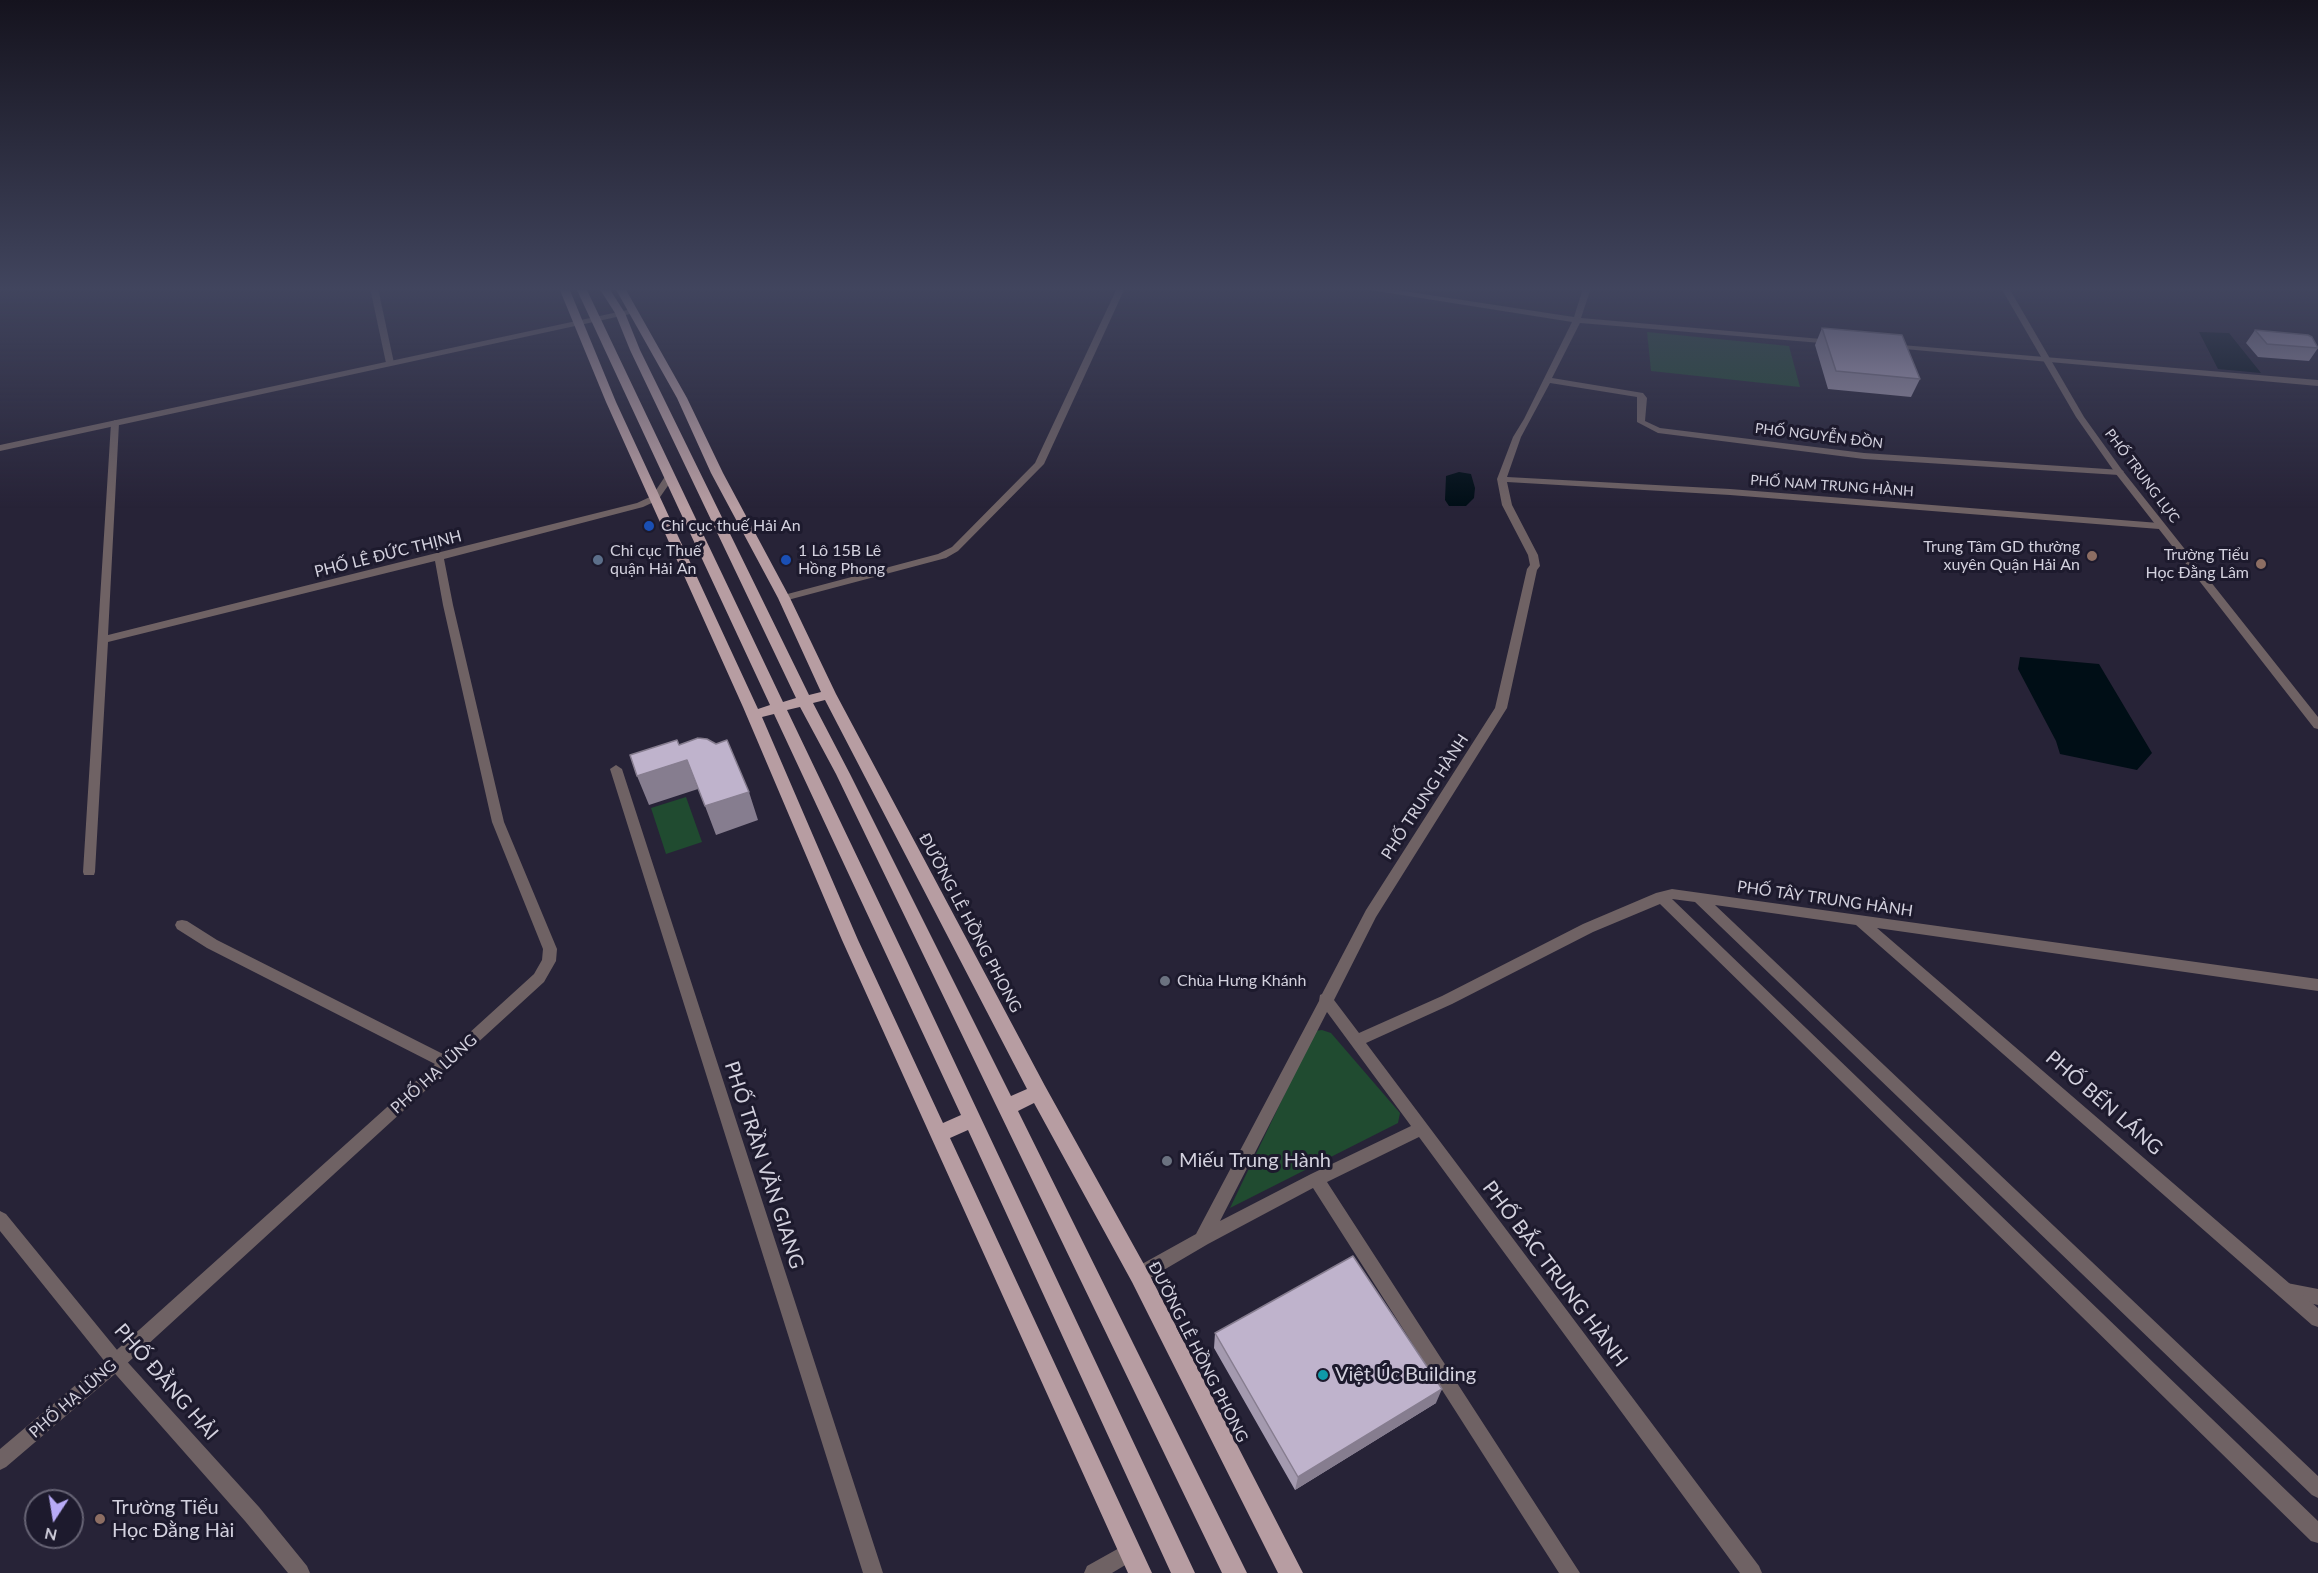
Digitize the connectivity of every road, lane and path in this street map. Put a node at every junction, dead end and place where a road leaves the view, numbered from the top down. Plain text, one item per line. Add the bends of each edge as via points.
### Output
1 (397, 361) edge
2 (594, 361) edge
3 (616, 361) edge
4 (641, 361) edge
5 (658, 361) edge
6 (1087, 361) edge
7 (1556, 361) edge
8 (2047, 361) edge
9 (2082, 361) edge
10 (390, 363) joint
11 (1547, 380) junction
12 (2318, 383) edge
13 (115, 423) junction
14 (0, 448) edge
15 (2119, 472) junction
16 (669, 477) junction
17 (1502, 479) junction
18 (655, 498) junction
19 (2159, 526) junction
20 (439, 557) junction
21 (784, 598) junction
22 (103, 639) junction
23 (829, 694) junction
24 (804, 700) junction
25 (779, 707) junction
26 (753, 714) junction
27 (2318, 725) edge
28 (616, 770) dead end
29 (89, 872) dead end
30 (1661, 897) junction
31 (1699, 898) junction
32 (1860, 921) junction
33 (182, 925) dead end
34 (2318, 985) edge
35 (1325, 999) junction
36 (1356, 1041) junction
37 (446, 1063) junction
38 (1038, 1092) junction
39 (1005, 1108) junction
40 (971, 1119) junction
41 (1421, 1129) junction
42 (940, 1134) junction
43 (1316, 1179) junction
44 (0, 1219) edge
45 (1202, 1239) junction
46 (1139, 1275) junction
47 (2285, 1291) junction
48 (2318, 1297) edge
49 (2318, 1319) edge
50 (116, 1362) junction
51 (0, 1461) edge
52 (2318, 1489) edge
53 (2318, 1534) edge
54 (1130, 1551) junction
55 (300, 1573) edge
56 (873, 1573) edge
57 (1095, 1573) edge
58 (1140, 1573) edge
59 (1183, 1573) edge
60 (1235, 1573) edge
61 (1292, 1573) edge
62 (1570, 1573) edge
63 (1752, 1573) edge

1 - 10 street
2 - 18 main road
3 - 16 main road
4 - 24 main road, ĐƯỜNG LÊ HỒNG PHONG
5 - 21 main road, ĐƯỜNG LÊ HỒNG PHONG via 682,398
6 - 21 street via 1039,464 955,549 942,556
7 - 11 street
8 - 15 street, PHỐ TRUNG LỰC
9 - 12 street
10 - 13 street
11 - 15 street, PHỐ NGUYỄN ĐỒN via 1640,395 1641,422 1658,430 1864,456
11 - 17 street via 1517,437
13 - 14 street
13 - 22 street
15 - 19 street, PHỐ TRUNG LỰC
16 - 18 street
16 - 25 main road
17 - 19 street, PHỐ NAM TRUNG HÀNH
17 - 35 street, PHỐ TRUNG HÀNH via 1507,505 1535,566 1501,708 1371,914
18 - 20 street, PHỐ LÊ ĐỨC THỊNH
18 - 26 main road
19 - 27 street, PHỐ TRUNG LỰC
20 - 22 street, PHỐ LÊ ĐỨC THỊNH
20 - 37 street, PHỐ HẠ LŨNG via 498,822 550,949 549,961 539,978
21 - 23 main road, ĐƯỜNG LÊ HỒNG PHONG
22 - 29 street
23 - 24 main road
23 - 38 main road, ĐƯỜNG LÊ HỒNG PHONG
24 - 25 main road
24 - 39 main road, ĐƯỜNG LÊ HỒNG PHONG
25 - 26 main road
25 - 40 main road
26 - 42 main road via 850,940
28 - 56 street, PHỐ TRẦN VĂN GIANG
30 - 31 street, PHỐ TÂY TRUNG HÀNH via 1672,894
30 - 36 street, PHỐ TÂY TRUNG HÀNH via 1588,928
30 - 53 street
31 - 32 street, PHỐ TÂY TRUNG HÀNH
31 - 52 street
32 - 34 street, PHỐ TÂY TRUNG HÀNH
32 - 47 street, PHỐ BẾN LÁNG
33 - 37 street
35 - 36 street, PHỐ BẮC TRUNG HÀNH
35 - 45 street, PHỐ TRUNG HÀNH
36 - 41 street, PHỐ BẮC TRUNG HÀNH
37 - 50 street, PHỐ HẠ LŨNG
38 - 39 main road
38 - 46 main road, ĐƯỜNG LÊ HỒNG PHONG
39 - 60 main road, ĐƯỜNG LÊ HỒNG PHONG
40 - 42 main road
40 - 59 main road
41 - 43 street
41 - 63 street, PHỐ BẮC TRUNG HÀNH
42 - 54 main road
43 - 45 street
43 - 62 street
44 - 50 street, PHỐ ĐẰNG HẢI
45 - 46 street
46 - 61 main road, ĐƯỜNG LÊ HỒNG PHONG
47 - 48 street
47 - 49 street, PHỐ BẾN LÁNG
50 - 51 street, PHỐ HẠ LŨNG
50 - 55 street, PHỐ ĐẰNG HẢI
54 - 57 street
54 - 58 main road

